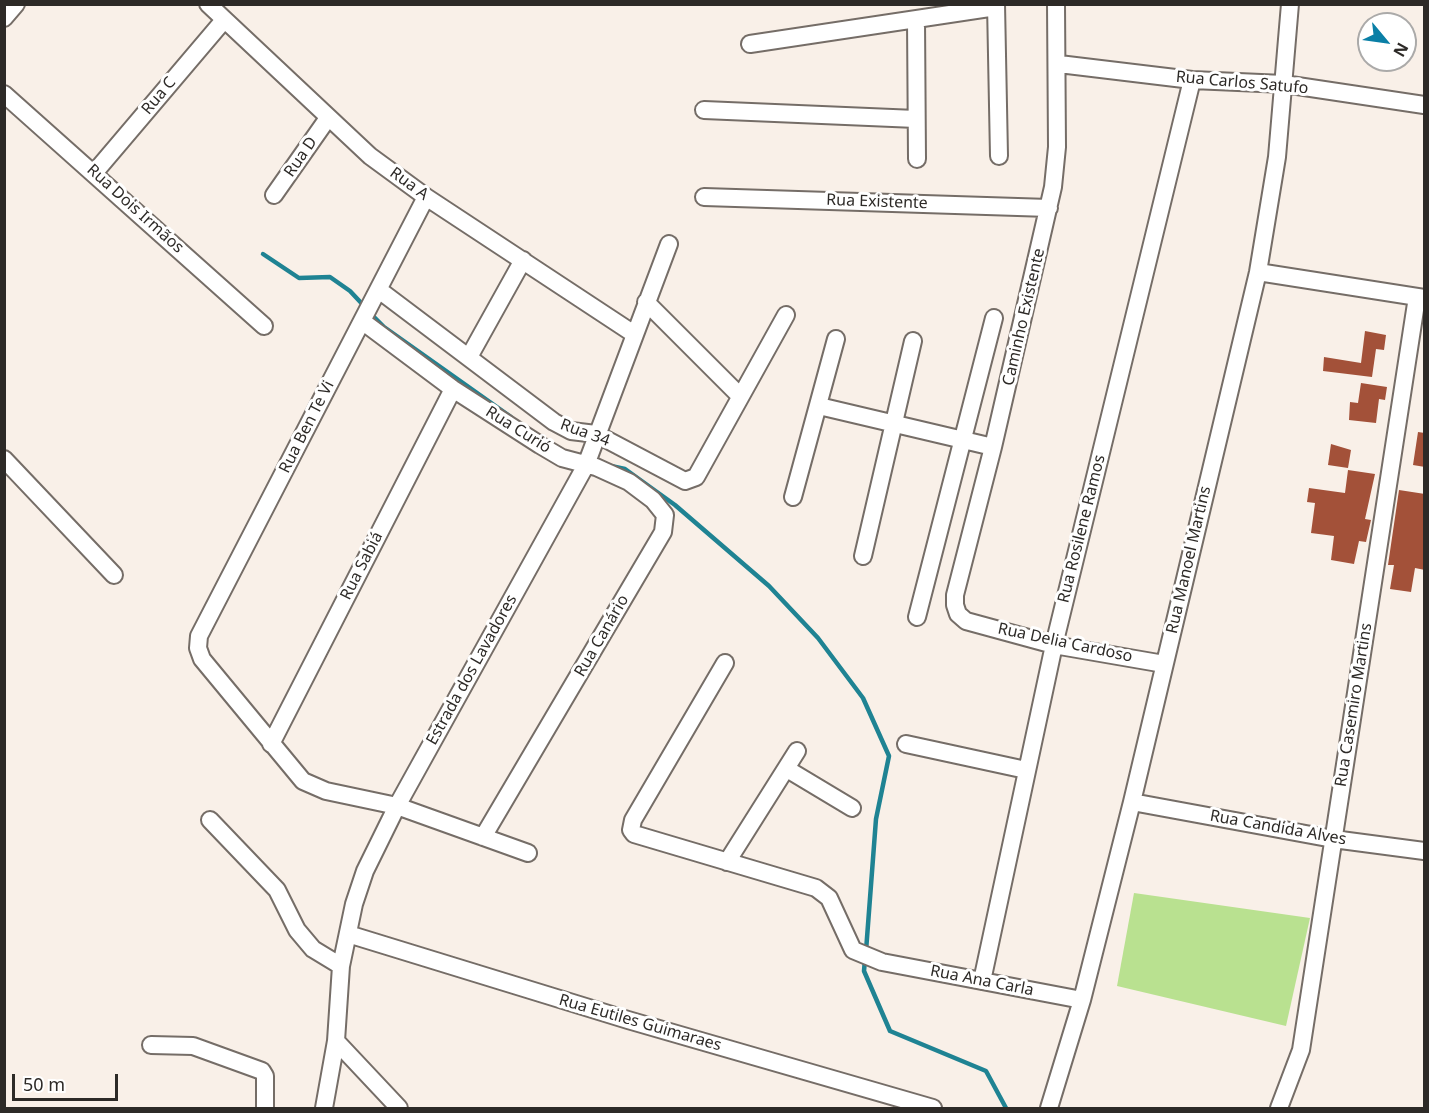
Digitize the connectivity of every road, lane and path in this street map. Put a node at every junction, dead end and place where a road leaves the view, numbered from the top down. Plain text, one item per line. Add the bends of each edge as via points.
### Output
1 (16, 4) edge
2 (208, 4) edge
3 (1056, 4) edge
4 (1290, 4) edge
5 (996, 6) edge
6 (4, 18) edge
7 (224, 20) junction
8 (916, 20) junction
9 (750, 44) dead end
10 (1059, 64) junction
11 (1192, 80) junction
12 (1284, 84) junction
13 (4, 94) edge
14 (1425, 105) edge
15 (704, 110) dead end
16 (328, 118) junction
17 (916, 118) junction
18 (999, 156) dead end
19 (917, 159) dead end
20 (95, 172) junction
21 (274, 195) dead end
22 (426, 197) junction
23 (704, 197) dead end
24 (1049, 208) junction
25 (669, 244) dead end
26 (523, 260) junction
27 (1258, 272) junction
28 (377, 294) junction
29 (1421, 298) edge
30 (646, 302) junction
31 (786, 315) dead end
32 (363, 318) junction
33 (994, 318) dead end
34 (264, 326) dead end
35 (634, 334) junction
36 (836, 339) dead end
37 (913, 341) dead end
38 (469, 357) junction
39 (453, 389) junction
40 (740, 396) junction
41 (819, 405) junction
42 (893, 424) junction
43 (594, 439) junction
44 (962, 439) junction
45 (993, 447) junction
46 (4, 459) edge
47 (586, 463) junction
48 (793, 497) dead end
49 (863, 556) dead end
50 (114, 575) dead end
51 (917, 617) dead end
52 (966, 621) joint
53 (1054, 645) junction
54 (725, 663) dead end
55 (1164, 664) junction
56 (271, 744) junction
57 (906, 744) dead end
58 (797, 751) dead end
59 (787, 769) junction
60 (1026, 770) junction
61 (1132, 802) junction
62 (397, 806) junction
63 (852, 808) dead end
64 (210, 819) dead end
65 (483, 837) junction
66 (1333, 839) junction
67 (1425, 851) edge
68 (528, 853) dead end
69 (727, 862) junction
70 (348, 934) junction
71 (341, 966) junction
72 (982, 981) junction
73 (1082, 1000) junction
74 (336, 1041) junction
75 (152, 1045) dead end
76 (265, 1108) edge
77 (324, 1108) edge
78 (399, 1108) edge
79 (933, 1108) edge
80 (1049, 1108) edge
81 (1279, 1108) edge

1 - 6 street
2 - 7 street, Rua A
3 - 10 street, Caminho Existente
4 - 12 street, Rua Manoel Martins
5 - 8 street
5 - 18 street
7 - 16 street, Rua A
7 - 20 street, Rua C
8 - 9 street
8 - 17 street
10 - 11 street, Rua Carlos Satufo
10 - 24 street, Caminho Existente via 1057,147
11 - 12 street, Rua Carlos Satufo
11 - 53 street, Rua Rosilene Ramos
12 - 14 street, Rua Carlos Satufo
12 - 27 street, Rua Manoel Martins via 1277,157
13 - 20 street, Rua Dois Irmãos
15 - 17 street
16 - 21 street, Rua D
16 - 22 street, Rua A via 370,156
17 - 19 street
20 - 34 street, Rua Dois Irmãos
22 - 26 street, Rua A
22 - 28 street, Rua Ben Te Vi
23 - 24 street, Rua Existente
24 - 45 street, Caminho Existente
25 - 30 street, Estrada dos Lavadores
26 - 35 street, Rua A
26 - 38 street
27 - 29 street
27 - 55 street, Rua Manoel Martins
28 - 32 street, Rua Ben Te Vi
28 - 38 street, Rua 34
29 - 66 street, Rua Casemiro Martins
30 - 35 street, Estrada dos Lavadores
30 - 40 street
31 - 40 street, Rua 34
32 - 39 street
32 - 56 street, Rua Ben Te Vi via 199,636 202,659
33 - 44 street
35 - 43 street, Estrada dos Lavadores
36 - 41 street
37 - 42 street
38 - 43 street, Rua 34 via 554,422
39 - 47 street, Rua Curió via 558,456
39 - 56 street, Rua Sabiá
40 - 43 street, Rua 34 via 696,477 689,481
41 - 42 street
41 - 48 street
42 - 44 street
42 - 49 street
43 - 47 street, Estrada dos Lavadores
44 - 45 street
44 - 51 street
45 - 52 street, Caminho Existente via 956,595 958,614
46 - 50 street
47 - 62 street, Estrada dos Lavadores
47 - 65 street, Rua Canário via 640,489 662,510 665,526
52 - 53 street, Rua Delia Cardoso
53 - 55 street, Rua Delia Cardoso
53 - 60 street, Rua Rosilene Ramos
54 - 69 street, Rua Ana Carla via 633,820 631,830 648,839
55 - 61 street, Rua Manoel Martins
56 - 62 street via 296,775 313,786
57 - 60 street
58 - 59 street
59 - 63 street
59 - 69 street
60 - 72 street, Rua Rosilene Ramos
61 - 66 street, Rua Candida Alves
61 - 73 street, Rua Manoel Martins
62 - 65 street
62 - 70 street, Estrada dos Lavadores via 358,888
64 - 71 street via 277,890 297,930 312,949
65 - 68 street
66 - 67 street, Rua Candida Alves
66 - 81 street, Rua Casemiro Martins via 1301,1050
69 - 72 street, Rua Ana Carla via 822,892 838,915 853,950 882,962
70 - 71 street, Estrada dos Lavadores
70 - 79 street, Rua Eutiles Guimaraes
71 - 74 street, Estrada dos Lavadores
72 - 73 street, Rua Ana Carla
73 - 80 street, Rua Manoel Martins
74 - 77 street, Estrada dos Lavadores
74 - 78 street
75 - 76 street via 193,1046 260,1070 265,1076

